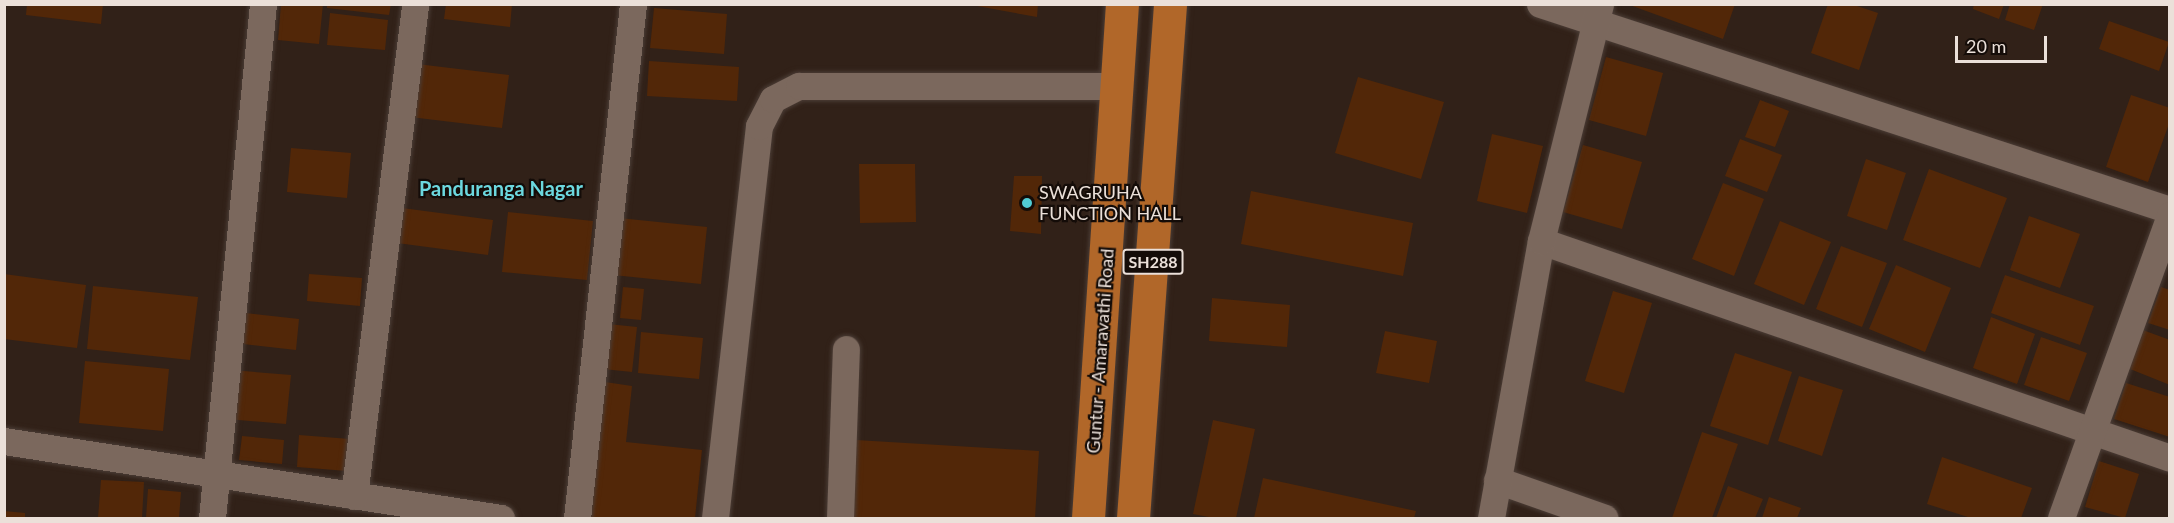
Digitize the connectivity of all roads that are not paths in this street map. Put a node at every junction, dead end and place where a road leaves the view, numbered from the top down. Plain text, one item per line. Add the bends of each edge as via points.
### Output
1 (263, 4) edge
2 (416, 4) edge
3 (633, 4) edge
4 (1122, 4) edge
5 (1170, 4) edge
6 (1540, 4) edge
7 (1597, 12) edge
8 (1117, 86) junction
9 (2169, 210) edge
10 (2169, 215) edge
11 (1541, 241) junction
12 (846, 349) dead end
13 (2091, 430) junction
14 (4, 441) edge
15 (2169, 458) edge
16 (215, 474) junction
17 (1497, 480) junction
18 (354, 496) junction
19 (430, 513) edge
20 (212, 519) edge
21 (501, 519) edge
22 (577, 519) edge
23 (715, 519) edge
24 (840, 519) edge
25 (1088, 519) edge
26 (1133, 519) edge
27 (1491, 519) edge
28 (1605, 519) edge
29 (2061, 519) edge

1 - 16 street
2 - 18 street
3 - 22 street
4 - 8 main road, Guntur - Amaravathi Road / SH288
5 - 26 main road, SH288
6 - 7 street
7 - 9 street
7 - 11 street
8 - 23 street via 800,86 773,99 759,126
8 - 25 main road, Guntur - Amaravathi Road / SH288
10 - 13 street
11 - 13 street
11 - 17 street
12 - 24 street
13 - 15 street
13 - 29 street
14 - 16 street
16 - 18 street
16 - 20 street
17 - 27 street
17 - 28 street
18 - 19 street
19 - 21 street

